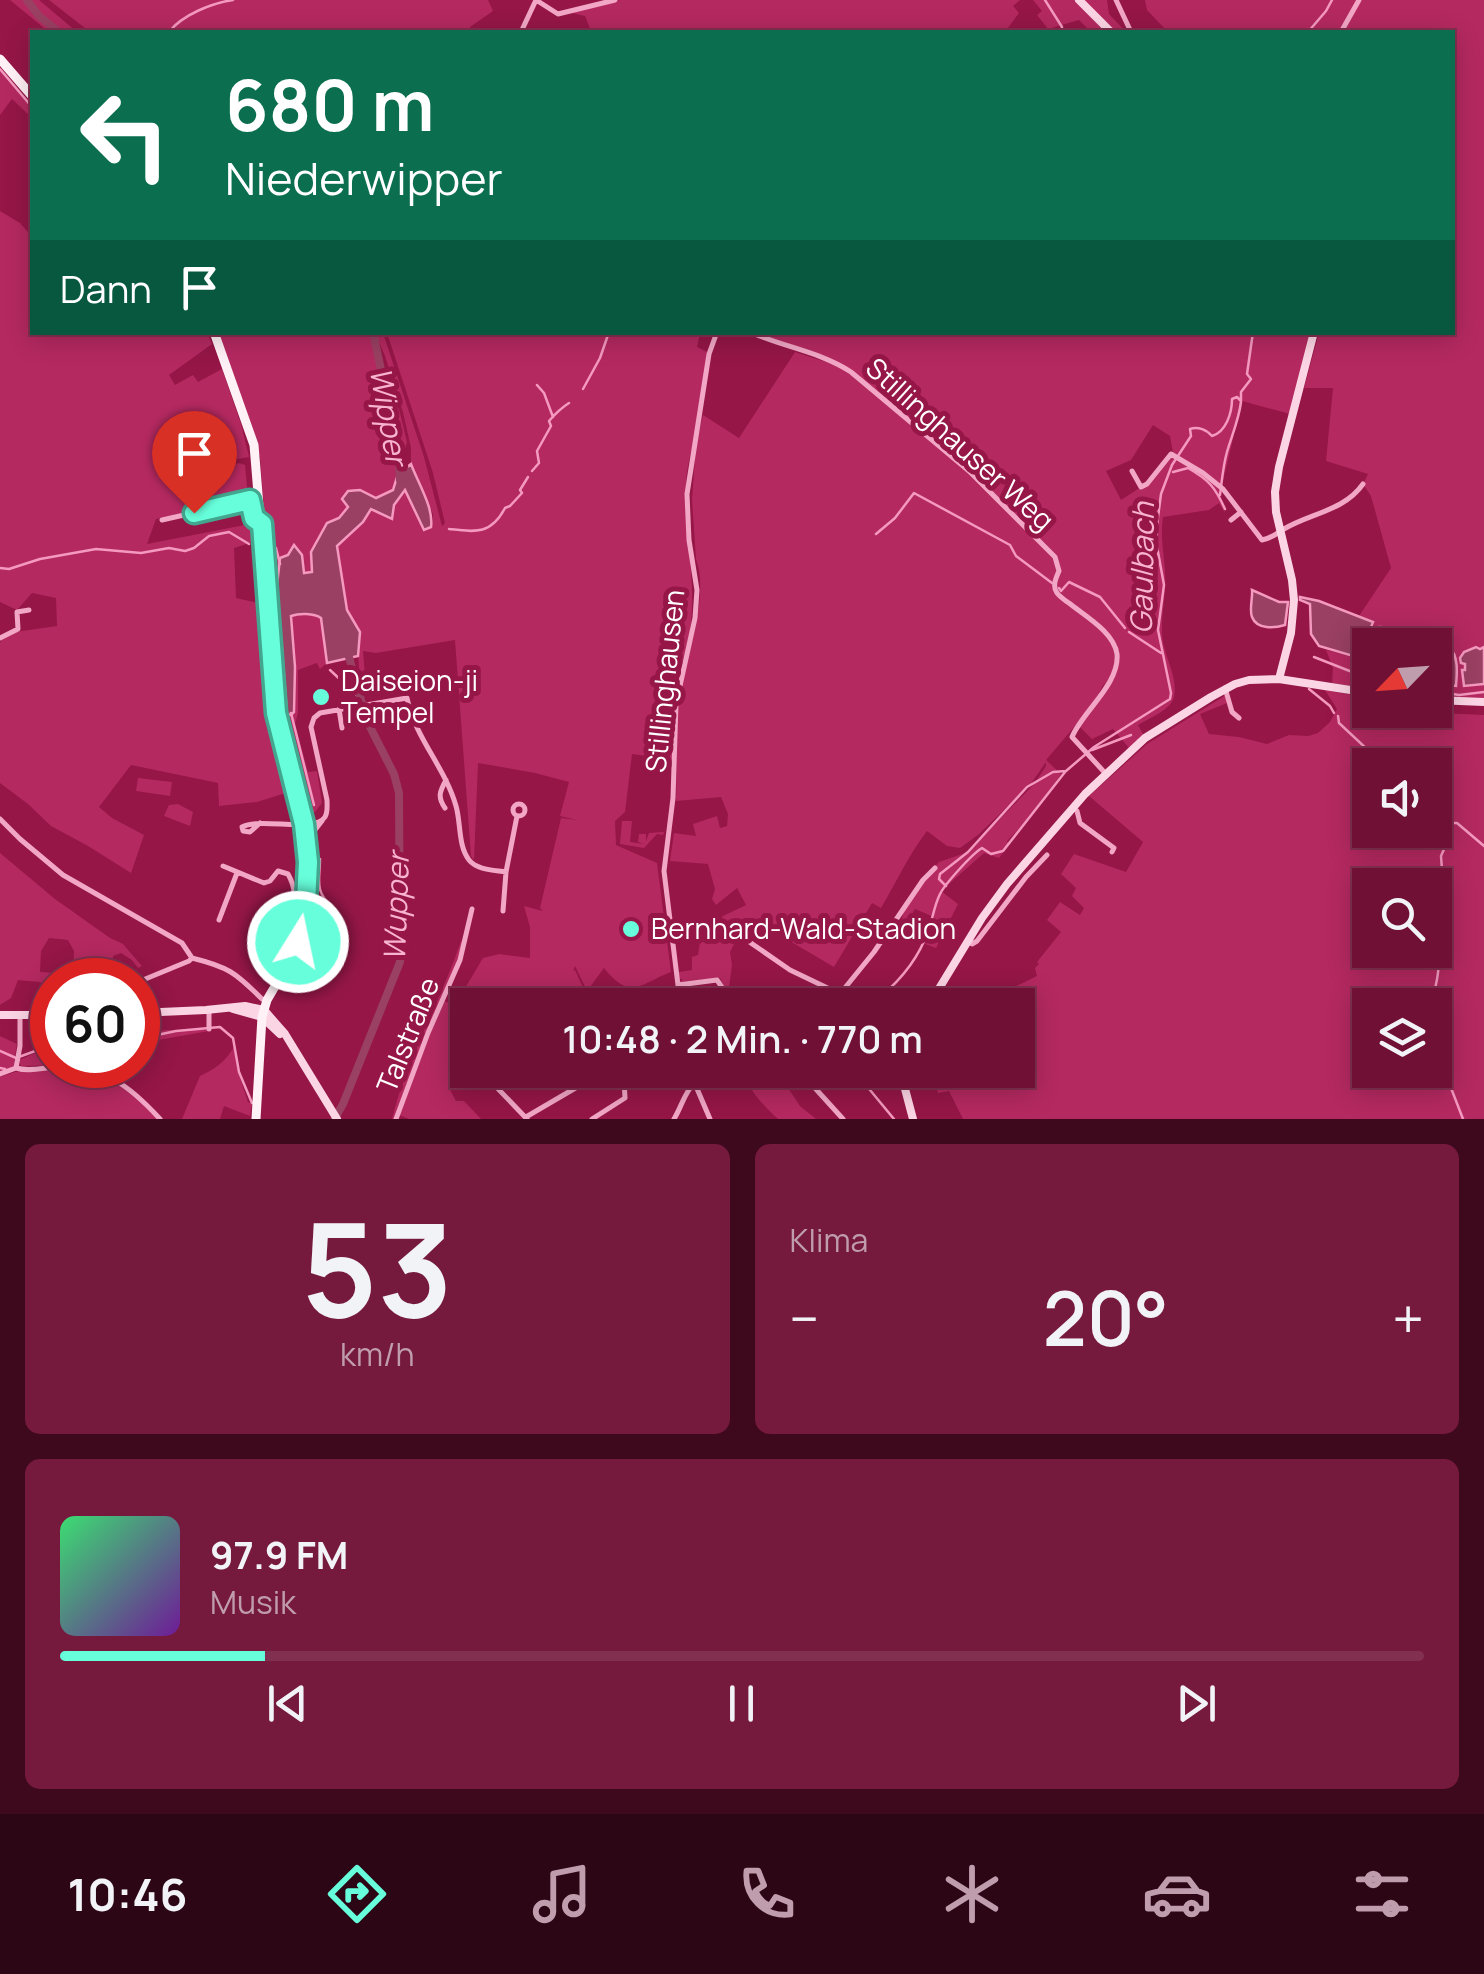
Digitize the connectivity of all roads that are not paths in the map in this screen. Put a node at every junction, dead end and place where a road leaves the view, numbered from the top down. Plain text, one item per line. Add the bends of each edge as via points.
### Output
1 (536, 0) edge
2 (615, 0) edge
3 (1079, 0) edge
4 (1116, 0) edge
5 (1359, 0) edge
6 (521, 30) edge
7 (1108, 30) edge
8 (1130, 30) edge
9 (1342, 30) edge
10 (0, 59) edge
11 (30, 94) edge
12 (215, 335) edge
13 (716, 335) edge
14 (758, 335) edge
15 (1313, 335) edge
16 (1132, 471) dead end
17 (1363, 484) dead end
18 (1242, 512) junction
19 (162, 520) dead end
20 (1231, 520) dead end
21 (262, 524) junction
22 (1280, 532) junction
23 (29, 610) dead end
24 (0, 638) edge
25 (1279, 679) junction
26 (1225, 688) junction
27 (1352, 690) edge
28 (1452, 701) edge
29 (1484, 702) edge
30 (339, 709) junction
31 (1239, 718) dead end
32 (342, 728) dead end
33 (1106, 774) junction
34 (446, 780) junction
35 (445, 808) dead end
36 (1073, 808) junction
37 (518, 816) dead end
38 (0, 819) edge
39 (322, 821) junction
40 (260, 822) dead end
41 (304, 824) junction
42 (306, 843) junction
43 (1112, 852) dead end
44 (1047, 855) dead end
45 (223, 866) dead end
46 (934, 868) dead end
47 (506, 872) junction
48 (238, 873) junction
49 (472, 909) dead end
50 (503, 911) dead end
51 (218, 920) dead end
52 (739, 933) dead end
53 (969, 942) junction
54 (297, 946) junction
55 (192, 958) junction
56 (160, 973) edge
57 (678, 986) joint
58 (722, 988) edge
59 (828, 988) edge
60 (845, 988) edge
61 (939, 988) edge
62 (264, 1009) junction
63 (209, 1010) junction
64 (160, 1012) edge
65 (0, 1014) edge
66 (20, 1014) junction
67 (30, 1014) edge
68 (209, 1027) dead end
69 (278, 1032) junction
70 (286, 1039) junction
71 (260, 1041) junction
72 (17, 1060) junction
73 (0, 1074) edge
74 (502, 1088) edge
75 (574, 1088) edge
76 (624, 1088) edge
77 (688, 1088) edge
78 (697, 1088) edge
79 (815, 1088) edge
80 (904, 1088) edge
81 (257, 1118) edge
82 (527, 1118) edge
83 (160, 1119) edge
84 (336, 1119) edge
85 (396, 1119) edge
86 (592, 1119) edge
87 (674, 1119) edge
88 (710, 1119) edge
89 (843, 1119) edge
90 (912, 1119) edge

1 - 2 street via 558,14
1 - 6 street
3 - 7 main road
4 - 8 street
5 - 9 street
10 - 11 main road
12 - 21 main road via 254,445
13 - 57 street, Stillinghausen via 687,494 697,590 678,687 664,876
14 - 33 street, Stillinghauser Weg via 851,372 969,471 1055,556 1057,594 1098,626 1116,651 1098,701 1073,734
15 - 22 main road via 1279,467
16 - 18 street via 1141,487 1176,457 1220,487
17 - 22 street via 1342,504
18 - 20 street
18 - 22 street via 1262,540
19 - 21 street via 250,500
21 - 41 main road via 276,713
22 - 25 main road via 1294,606
23 - 24 street via 17,612 18,629
25 - 26 main road
25 - 27 main road
26 - 31 street
26 - 33 main road via 1145,738
28 - 29 main road
30 - 32 street
30 - 34 street via 407,698 417,732
30 - 39 street via 320,713 311,727 326,800
33 - 36 main road
34 - 35 street via 439,795
34 - 47 street via 465,854 474,866
36 - 43 street
36 - 53 main road via 1007,884
37 - 47 street
38 - 55 street via 63,875 182,943
39 - 41 street
39 - 42 street
40 - 41 street
41 - 42 main road
42 - 54 main road
44 - 53 street via 977,941
45 - 48 street
46 - 60 street
47 - 50 street
48 - 51 street
48 - 54 street via 264,882 278,871 288,874 295,899 284,932
49 - 85 street, Talstraße via 460,960
52 - 59 street
53 - 61 main road
54 - 62 main road
55 - 56 street
55 - 62 street via 229,968
57 - 58 street via 716,980
62 - 63 main road
62 - 69 main road
62 - 70 main road
62 - 71 main road
63 - 64 main road
63 - 68 street
65 - 66 main road
66 - 67 main road
66 - 72 street
69 - 70 main road
69 - 71 main road
70 - 84 main road
71 - 81 main road
72 - 73 street
72 - 83 street via 23,1070 72,1068 107,1076
74 - 82 street
75 - 82 street
76 - 86 street via 625,1098
77 - 87 street
78 - 88 street
79 - 89 street
80 - 90 main road

